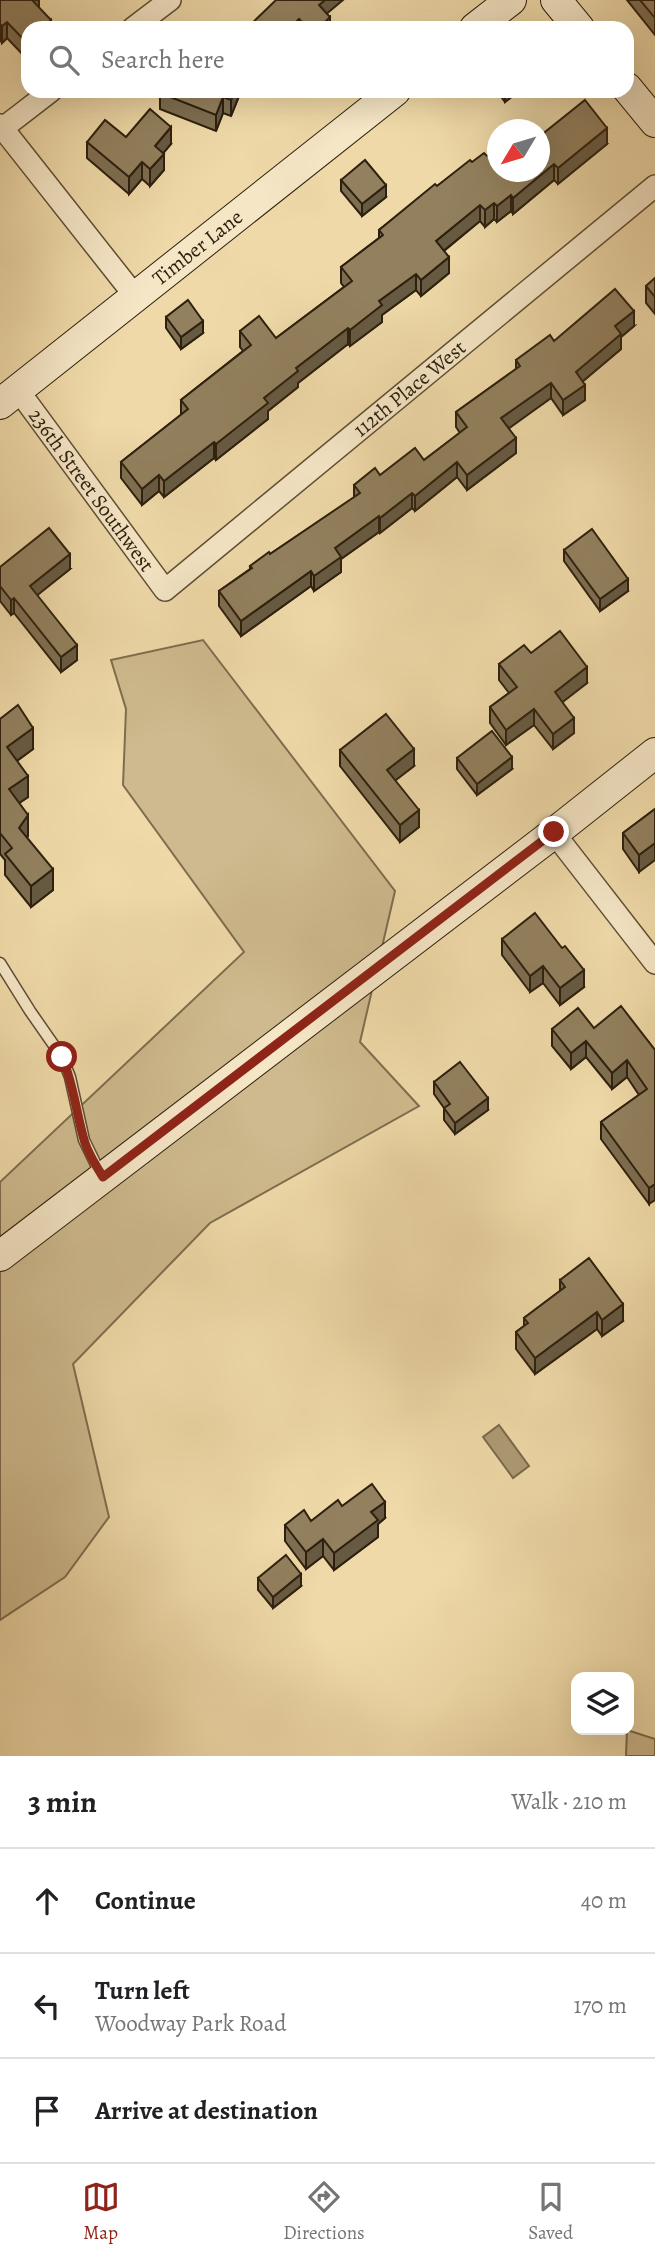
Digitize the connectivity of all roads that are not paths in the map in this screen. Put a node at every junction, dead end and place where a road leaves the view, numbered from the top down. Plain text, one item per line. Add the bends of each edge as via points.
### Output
1 (170, 0) edge
2 (511, 0) edge
3 (556, 0) edge
4 (142, 21) edge
5 (484, 21) edge
6 (573, 21) edge
7 (634, 96) edge
8 (41, 98) edge
9 (387, 98) edge
10 (655, 122) edge
11 (1, 126) edge
12 (655, 187) edge
13 (135, 296) junction
14 (9, 397) edge
15 (165, 590) joint
16 (655, 753) edge
17 (554, 832) junction
18 (0, 963) edge
19 (655, 964) edge
20 (103, 1177) junction
21 (0, 1256) edge

1 - 4 street
2 - 5 street
3 - 6 street
7 - 10 street
8 - 11 street
9 - 13 street, Timber Lane
11 - 13 street
12 - 15 street, 112th Place West
13 - 14 street, Timber Lane
14 - 15 street, 236th Street Southwest
16 - 17 street
17 - 19 street
17 - 20 street
18 - 20 lane via 62,1057 85,1140
20 - 21 street

